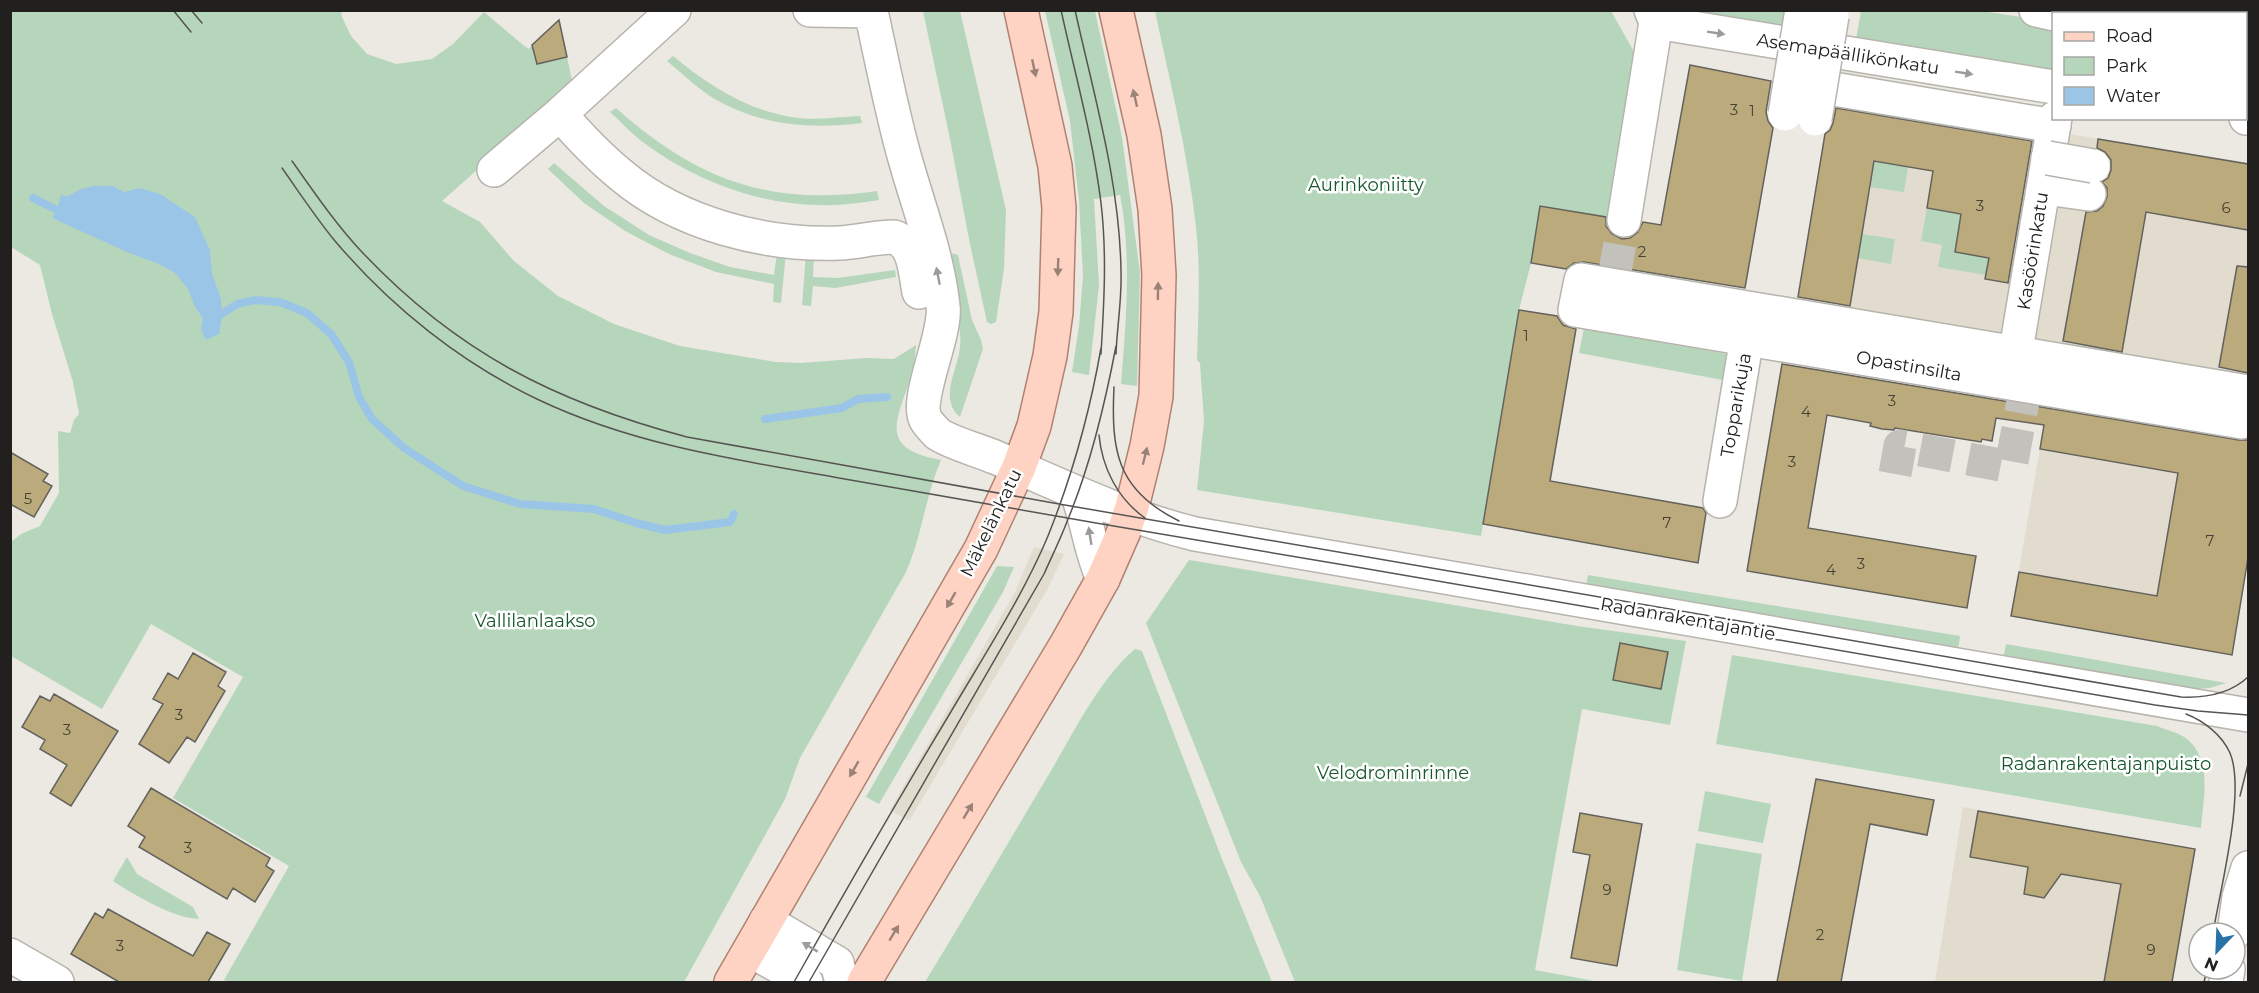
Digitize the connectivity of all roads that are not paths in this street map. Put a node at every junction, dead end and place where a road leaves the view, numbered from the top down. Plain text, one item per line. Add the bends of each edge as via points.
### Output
1 (674, 10) edge
2 (810, 10) edge
3 (1021, 10) edge
4 (1116, 10) edge
5 (2036, 10) edge
6 (1817, 12) edge
7 (2052, 14) edge
8 (1653, 16) edge
9 (1805, 84) junction
10 (2052, 87) edge
11 (560, 114) junction
12 (1800, 117) dead end
13 (2052, 120) edge
14 (2060, 121) edge
15 (2048, 158) junction
16 (494, 170) dead end
17 (2081, 184) junction
18 (1624, 220) tunnel mouth
19 (1755, 325) junction
20 (940, 333) junction
21 (2019, 358) junction
22 (2219, 404) edge
23 (1019, 467) junction
24 (1077, 493) junction
25 (1720, 501) dead end
26 (1130, 513) junction
27 (1103, 579) junction
28 (2248, 715) edge
29 (2248, 868) edge
30 (766, 921) junction
31 (2236, 921) edge
32 (750, 950) junction
33 (10, 955) edge
34 (57, 982) edge
35 (731, 982) edge
36 (806, 982) edge
37 (842, 982) edge
38 (864, 982) edge

1 - 11 street
20 -> 2 street via 944,309 939,278 902,148 871,11
3 -> 23 main road, Mäkelänkatu via 1055,166 1059,208 1056,312 1050,356 1034,426
26 -> 4 main road via 1156,396 1159,275 1155,208 1144,135
5 - 7 street
6 - 9 street, bridge
8 -> 10 street, Asemapäällikönkatu
8 - 18 street
9 - 12 street, bridge
9 - 13 street
11 - 16 street
11 - 20 street via 623,177 668,206 722,228 802,242 840,243 894,237 906,243 924,310
14 - 15 street, Kasöörinkatu
14 - 17 street, Kasöörinkatu
15 - 17 street, bridge
15 - 21 street, Kasöörinkatu
17 - 21 street, Kasöörinkatu
19 - 19 street, Opastinsilta via 1613,281 1578,295
19 - 21 street, Opastinsilta
19 - 25 street, Topparikuja
20 - 23 street, Radanrakentajantie via 924,396 924,417 938,433
21 - 22 street, Opastinsilta via 2098,366
23 - 24 street, Radanrakentajantie
23 -> 30 main road, Mäkelänkatu via 981,549
24 - 26 street, Radanrakentajantie
27 -> 24 street via 1092,555
26 - 27 main road
26 - 28 street, Radanrakentajantie via 1195,534
38 -> 27 main road
29 - 31 street
30 - 32 main road, Mäkelänkatu
37 -> 30 street via 837,963
32 - 35 main road, Mäkelänkatu
32 - 36 street
33 - 34 street

